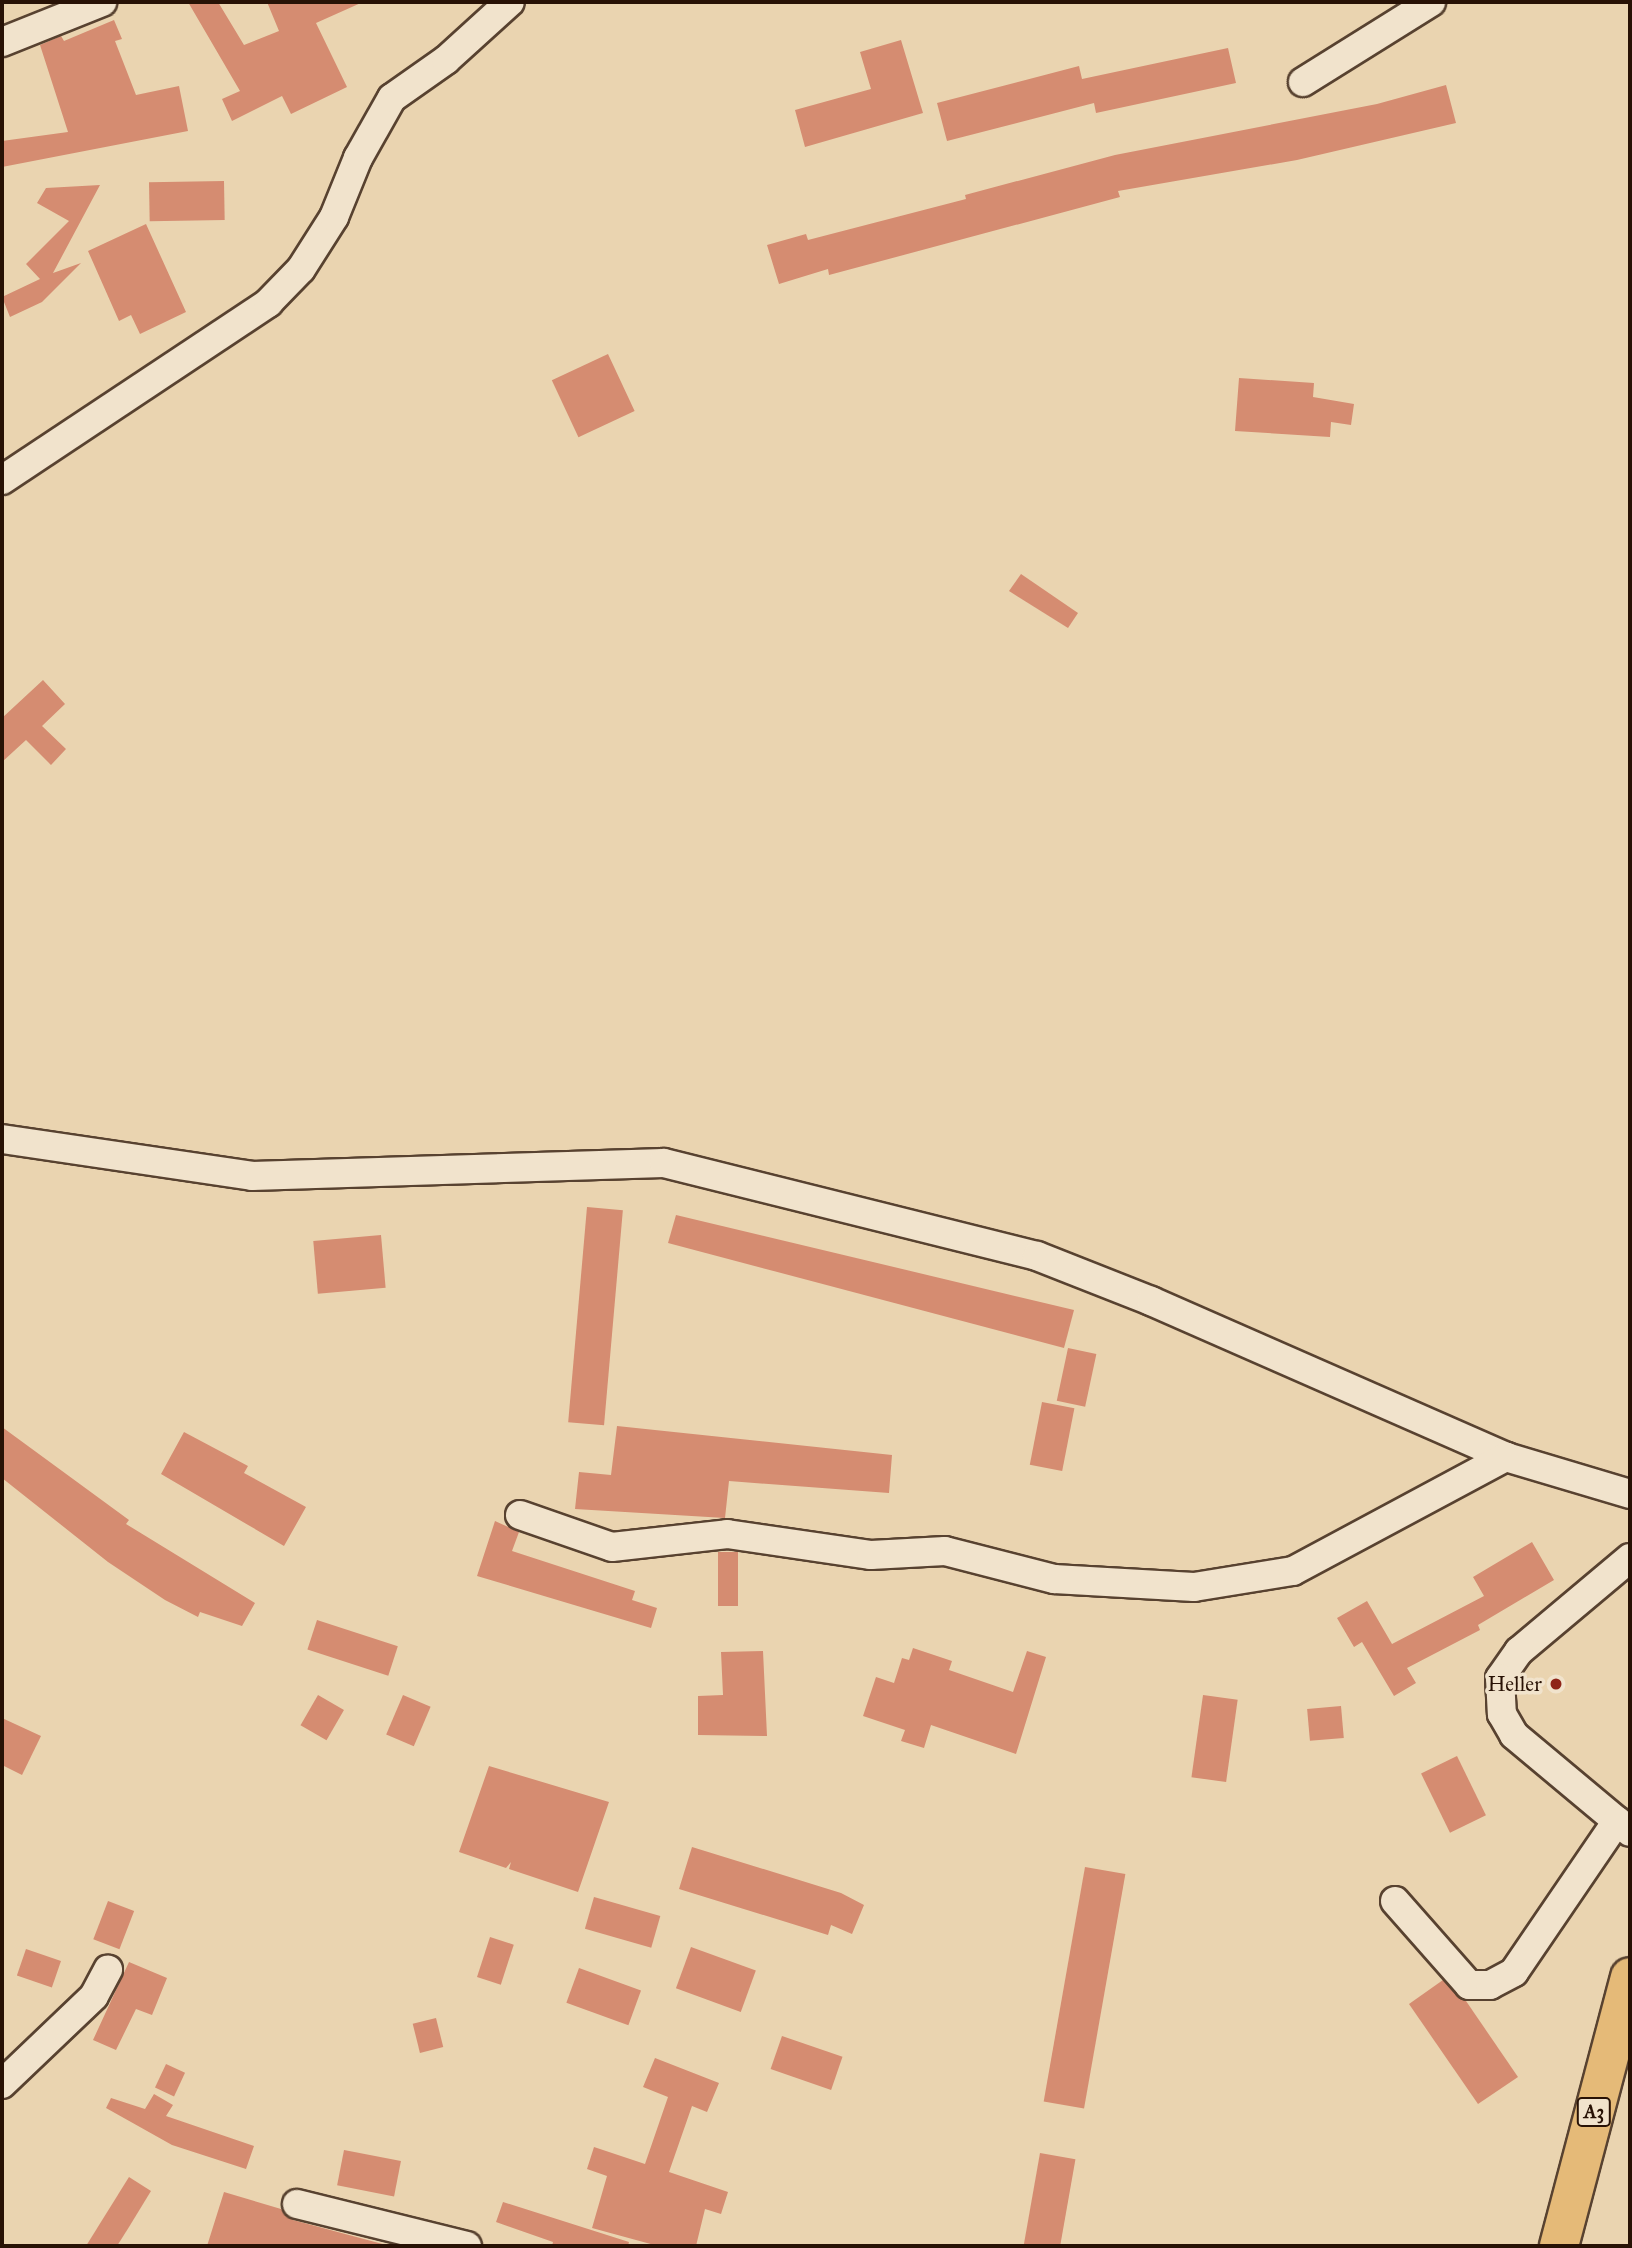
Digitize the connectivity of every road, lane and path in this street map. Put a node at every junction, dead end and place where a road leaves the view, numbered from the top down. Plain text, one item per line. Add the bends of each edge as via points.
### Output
1 (102, 2) edge
2 (510, 2) edge
3 (1431, 2) edge
4 (2, 43) edge
5 (1303, 82) dead end
6 (2, 480) edge
7 (2, 1139) edge
8 (1506, 1457) junction
9 (1630, 1494) edge
10 (520, 1515) dead end
11 (1630, 1558) edge
12 (1624, 1827) edge
13 (1395, 1901) dead end
14 (108, 1970) dead end
15 (1628, 1996) edge
16 (2, 2084) edge
17 (297, 2204) dead end
18 (467, 2246) edge
19 (1559, 2246) edge

1 - 4 street
2 - 6 street via 446,60 392,98 358,158 334,217 302,269 268,303
3 - 5 street
7 - 8 street via 252,1176 664,1163 1037,1256 1151,1301
8 - 9 street
8 - 10 street via 1293,1572 1194,1587 1054,1578 945,1551 871,1555 727,1534 612,1547
11 - 12 street via 1519,1651 1500,1678 1502,1714 1514,1735
12 - 13 street via 1514,1972 1490,1984 1469,1985
14 - 16 street via 94,1996
15 - 19 highway, A3
17 - 18 street

